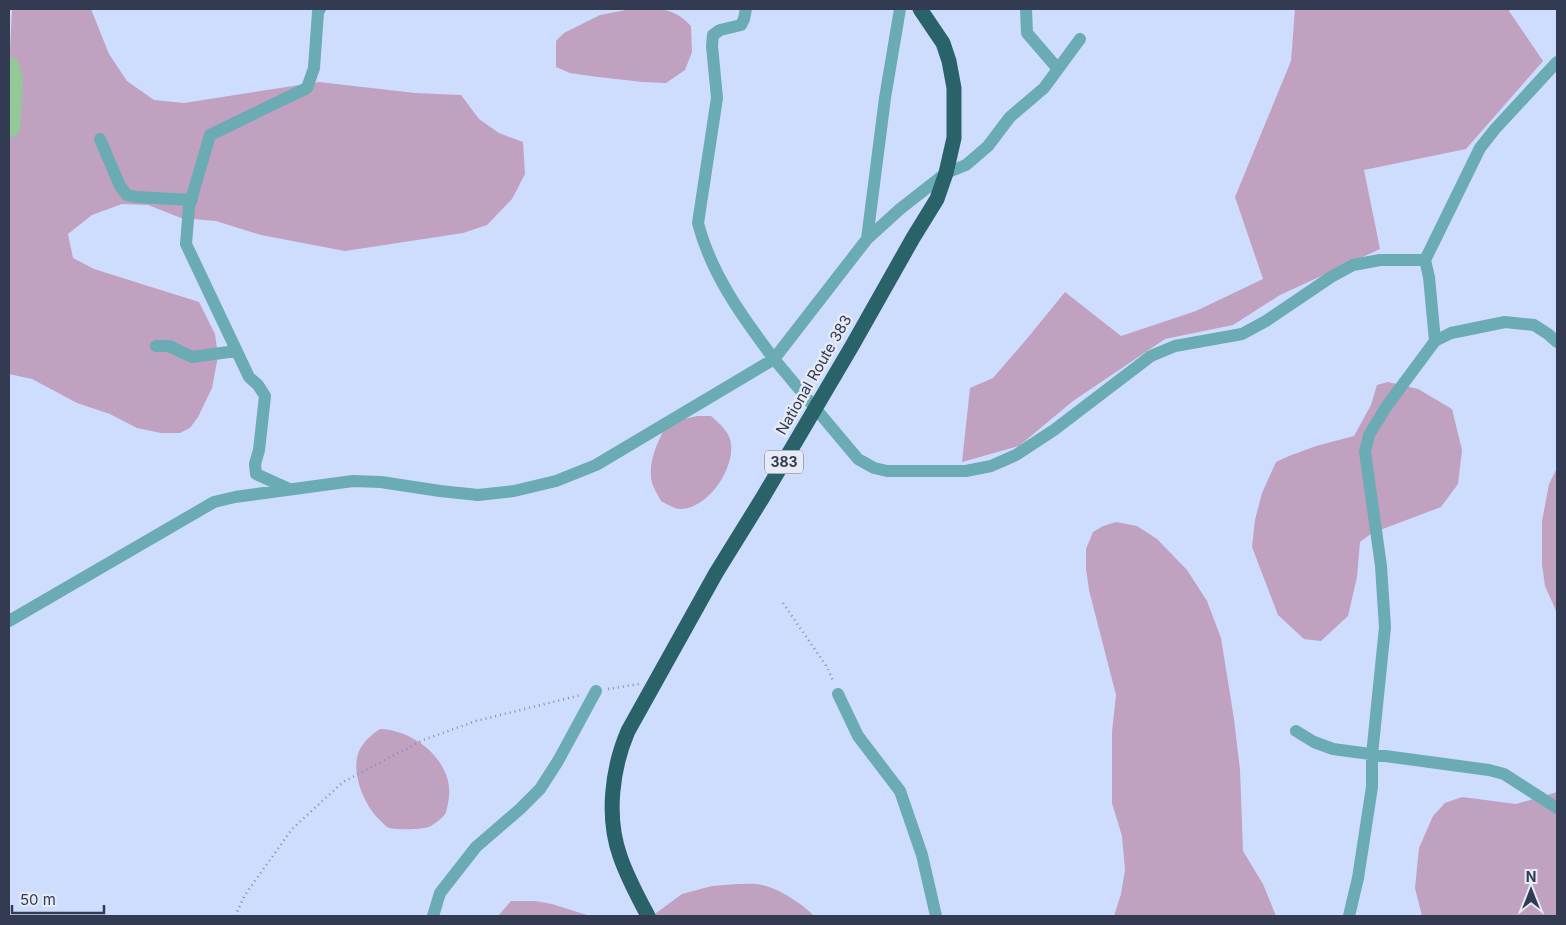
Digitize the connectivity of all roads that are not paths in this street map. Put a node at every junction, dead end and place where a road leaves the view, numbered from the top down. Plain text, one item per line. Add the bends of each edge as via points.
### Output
1 (320, 9) edge
2 (746, 9) edge
3 (900, 9) edge
4 (920, 9) edge
5 (1026, 9) edge
6 (1080, 39) dead end
7 (1557, 62) edge
8 (1058, 69) junction
9 (100, 139) dead end
10 (946, 173) junction
11 (192, 200) junction
12 (867, 239) junction
13 (1426, 260) junction
14 (1435, 341) junction
15 (1557, 342) edge
16 (156, 346) dead end
17 (236, 351) junction
18 (774, 359) junction
19 (816, 408) junction
20 (291, 490) junction
21 (9, 621) edge
22 (596, 691) road end
23 (838, 694) road end
24 (1296, 731) dead end
25 (1372, 755) junction
26 (1557, 808) edge
27 (433, 916) edge
28 (648, 916) edge
29 (936, 916) edge
30 (1349, 916) edge

1 - 11 street via 314,68 307,88 210,135
2 - 18 street via 741,25 713,35 716,98 698,223 714,264 741,316
3 - 12 street
4 - 10 highway, National Route 383 / 383 via 943,43 954,88 954,138
5 - 8 street via 1027,33
6 - 8 street
7 - 13 street via 1494,128 1480,148
8 - 10 street via 1044,88 1010,117 988,146 966,165
9 - 11 street via 127,195
10 - 12 street
10 - 19 highway, National Route 383 / 383 via 938,199
11 - 17 street via 186,244
12 - 18 street
13 - 14 street
13 - 19 street via 1380,260 1353,265 1242,334 1175,346 1151,356 1054,430 1016,455 991,466 966,471 887,471 874,468 858,459
14 - 15 street via 1451,333 1505,322 1534,325
14 - 25 street via 1386,407 1369,435 1365,452 1381,566 1385,627
16 - 17 street via 169,346 192,357
17 - 20 street via 249,377 265,396 256,474
18 - 19 street
18 - 20 street via 596,465 556,481 478,495 353,481
19 - 28 highway, National Route 383 / 383 via 716,573 624,742 614,780 616,841
20 - 21 street via 214,502
22 - 27 street via 540,789 476,847 440,893
23 - 29 street via 858,736 900,791 922,855
24 - 25 street via 1314,742
25 - 26 street via 1504,774
25 - 30 street via 1372,787

